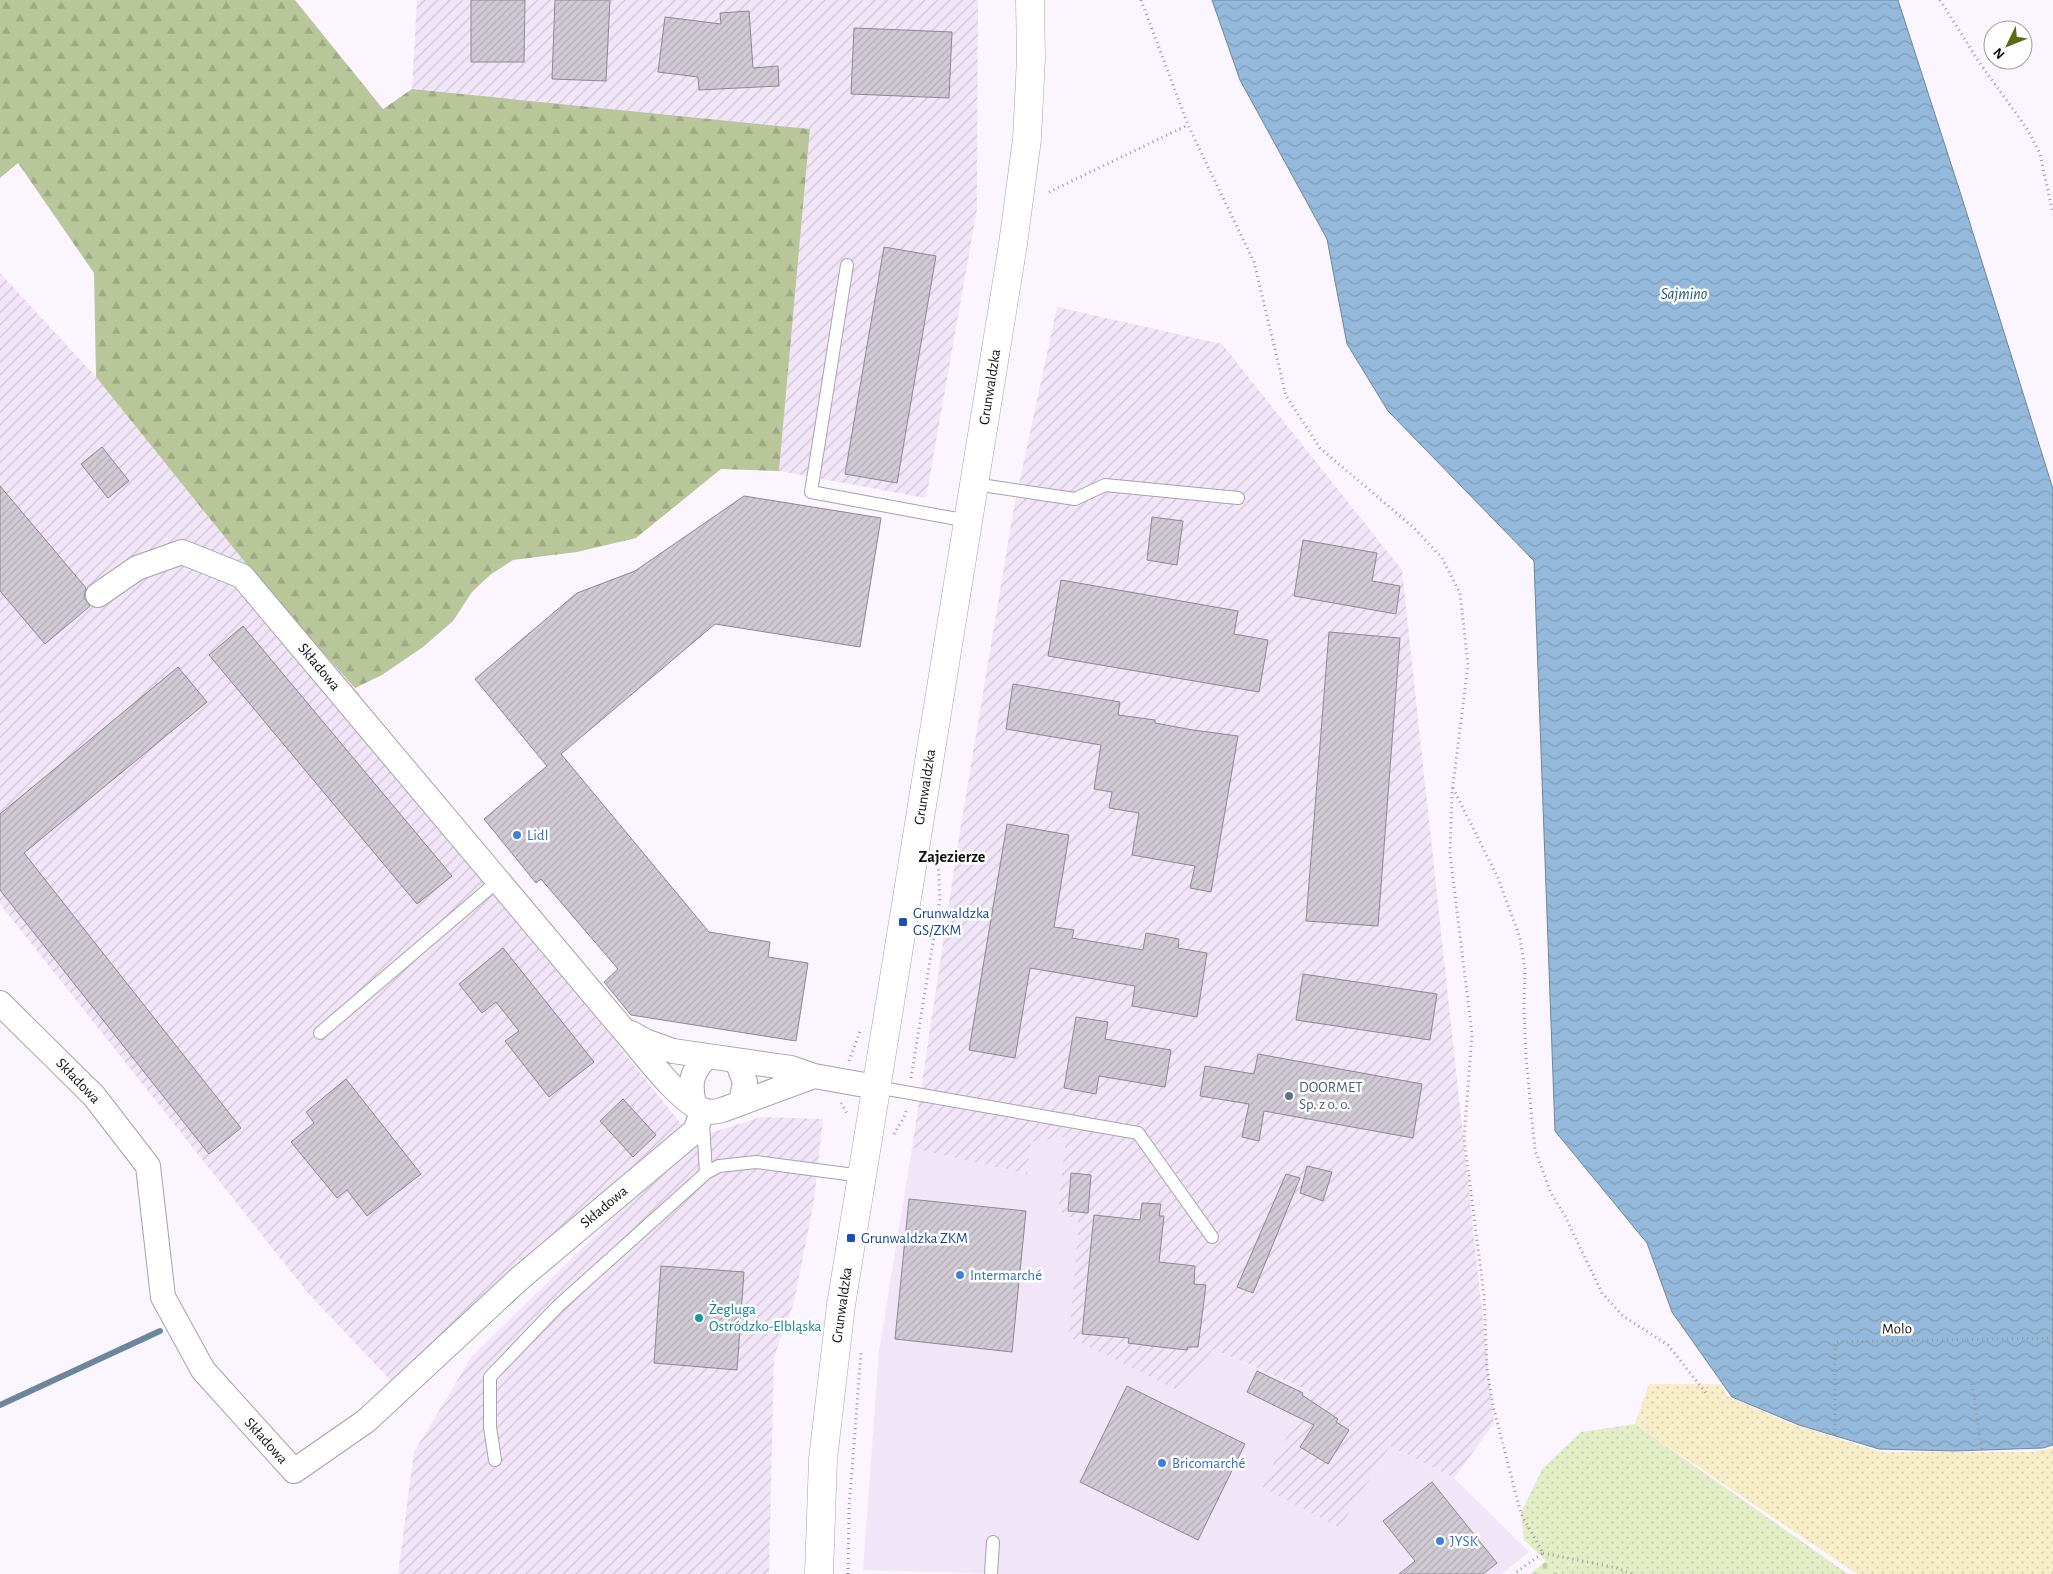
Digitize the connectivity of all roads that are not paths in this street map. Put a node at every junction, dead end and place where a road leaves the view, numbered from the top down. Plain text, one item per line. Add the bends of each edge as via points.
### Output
1 (1030, 0) edge
2 (846, 265) dead end
3 (974, 484) junction
4 (1238, 498) dead end
5 (968, 521) junction
6 (98, 595) dead end
7 (499, 880) junction
8 (0, 1003) edge
9 (621, 1027) junction
10 (320, 1033) dead end
11 (707, 1056) junction
12 (737, 1061) junction
13 (814, 1076) junction
14 (876, 1087) junction
15 (741, 1103) junction
16 (698, 1107) junction
17 (706, 1173) junction
18 (862, 1176) junction
19 (1212, 1237) dead end
20 (494, 1460) dead end
21 (993, 1542) dead end
22 (819, 1574) edge
23 (991, 1574) edge

1 - 3 main road, Grunwaldzka via 1027,139
2 - 5 lane via 811,492
3 - 4 lane via 1075,499 1105,485
3 - 5 main road, Grunwaldzka
5 - 14 main road, Grunwaldzka
6 - 7 street, Składowa via 137,568 182,552 242,576
7 - 9 street, Składowa
7 - 10 lane
8 - 16 street, Składowa via 94,1096 148,1166 163,1297 203,1370 294,1472 366,1421 519,1279 695,1131
9 - 11 street, Składowa via 645,1041 673,1051
9 - 16 street, Składowa via 677,1091
11 - 12 street, Składowa
11 - 16 street, Składowa via 692,1076 690,1089
12 - 13 street, Składowa via 791,1068
12 - 15 street via 745,1082
13 - 14 street, Składowa
13 - 15 street
14 - 18 main road, Grunwaldzka
14 - 19 lane via 1138,1134
15 - 16 street via 712,1112
16 - 17 lane
17 - 18 lane via 719,1166 756,1162
17 - 20 lane via 558,1306 490,1377
18 - 22 main road, Grunwaldzka via 841,1306 823,1459
21 - 23 lane

